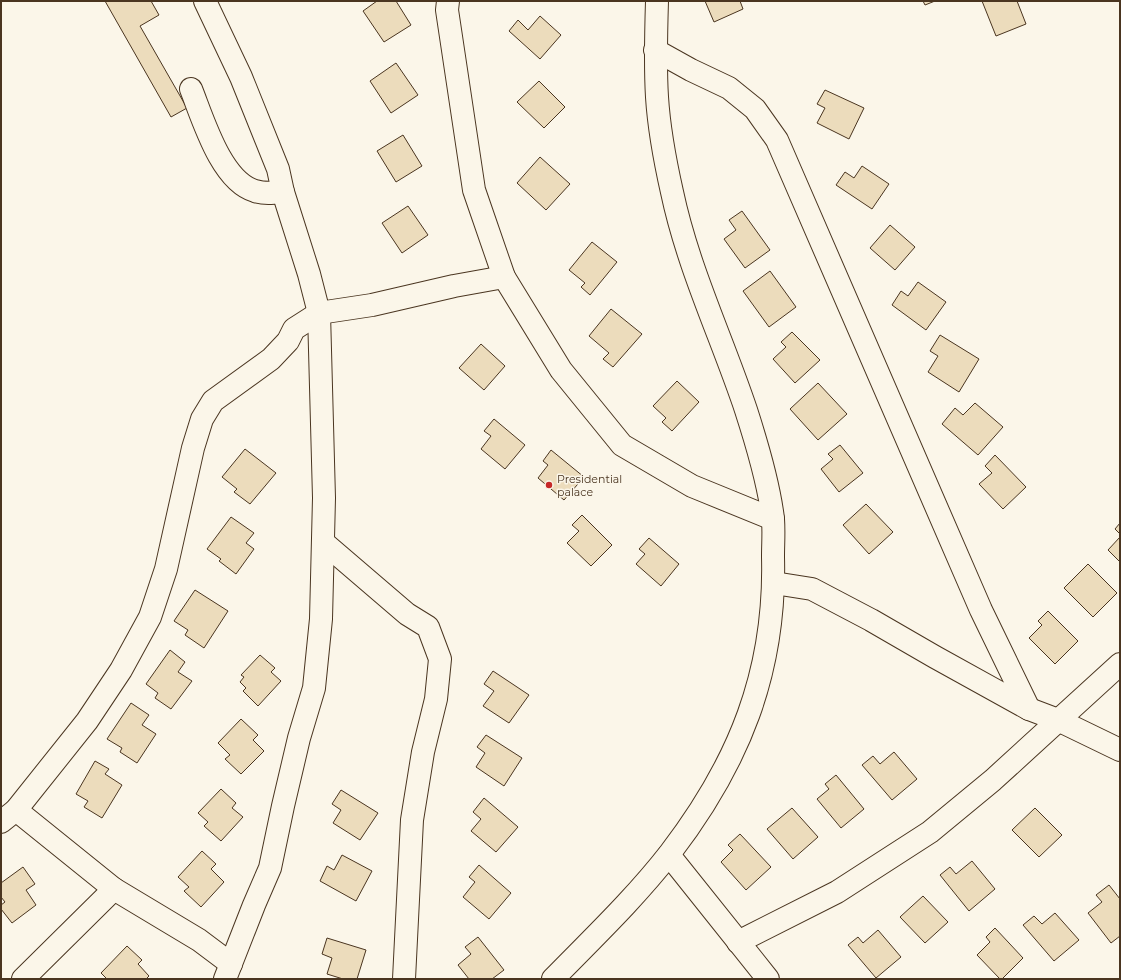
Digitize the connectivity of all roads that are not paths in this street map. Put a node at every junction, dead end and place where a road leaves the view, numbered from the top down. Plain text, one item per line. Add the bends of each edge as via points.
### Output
1 (205, 1) edge
2 (448, 1) edge
3 (657, 1) edge
4 (655, 50) junction
5 (191, 89) dead end
6 (283, 192) junction
7 (504, 277) junction
8 (319, 313) junction
9 (772, 519) junction
10 (323, 542) junction
11 (774, 583) junction
12 (1120, 664) edge
13 (1029, 709) junction
14 (1058, 720) junction
15 (1120, 750) edge
16 (8, 816) edge
17 (669, 855) junction
18 (114, 889) junction
19 (738, 942) junction
20 (228, 971) edge
21 (23, 979) edge
22 (404, 979) edge
23 (553, 979) edge
24 (768, 979) edge

1 - 6 street via 241,77 278,169
2 - 7 street via 447,10 474,190
3 - 4 street
4 - 9 street via 658,105 672,195 707,307 746,410 763,468
4 - 13 street via 729,88 755,109 777,140 972,588
5 - 6 street via 218,156 229,172 240,183 254,191 270,194
6 - 8 street
7 - 8 street via 372,306
7 - 9 street via 560,370 622,445 692,486
8 - 10 street
8 - 16 street via 294,329 288,342 271,359 213,401 202,419 166,569 150,617 121,670 87,721
9 - 11 street
10 - 20 street via 321,619 314,688 299,738 270,868
10 - 22 street via 407,614 428,627 440,659 436,699 423,752 412,820
11 - 13 street via 812,589
11 - 17 street via 769,639 757,693 743,731 725,770
12 - 14 street
13 - 14 street
14 - 15 street
14 - 19 street via 993,780 930,832 837,892
16 - 18 street
17 - 19 street
17 - 23 street
18 - 20 street via 199,940
18 - 21 street
19 - 24 street

